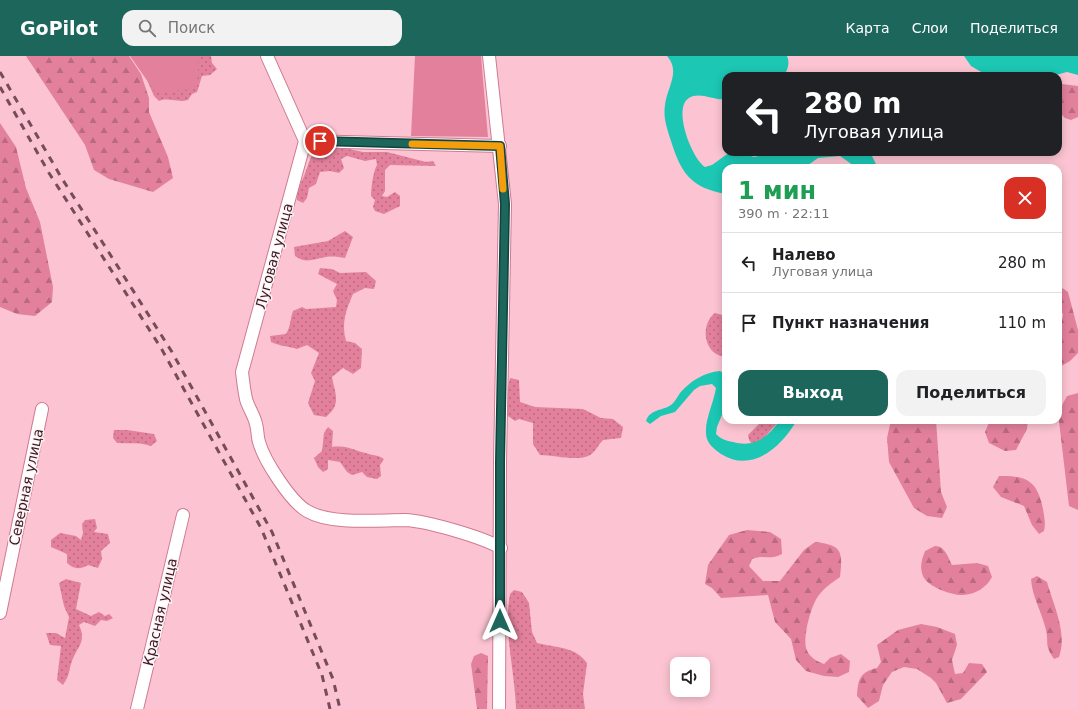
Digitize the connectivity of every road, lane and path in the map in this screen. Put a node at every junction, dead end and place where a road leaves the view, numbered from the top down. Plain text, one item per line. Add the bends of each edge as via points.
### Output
1 (268, 56) edge
2 (489, 56) edge
3 (305, 140) junction
4 (500, 146) junction
5 (42, 409) dead end
6 (183, 515) dead end
7 (501, 548) junction
8 (0, 613) edge
9 (137, 709) edge
10 (499, 709) edge

1 - 3 street
2 - 4 street
3 - 4 street
3 - 7 street, Луговая улица via 242,372 246,399 256,423 258,440 264,456 288,492 306,510 322,516 358,521 407,520 488,541
4 - 7 street via 505,204
5 - 8 street, Северная улица
6 - 9 street, Красная улица
7 - 10 street

